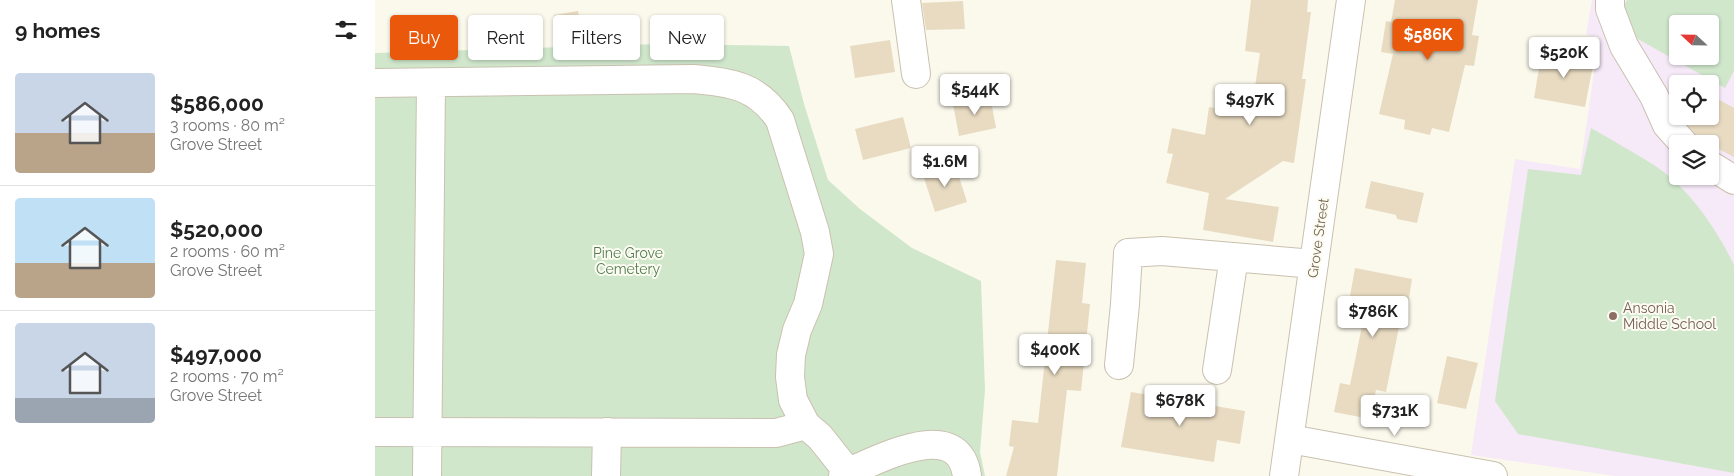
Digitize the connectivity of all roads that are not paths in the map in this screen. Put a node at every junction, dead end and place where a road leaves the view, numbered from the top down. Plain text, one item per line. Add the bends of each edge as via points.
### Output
1 (906, 0) edge
2 (1351, 0) edge
3 (1610, 0) edge
4 (916, 74) dead end
5 (375, 83) edge
6 (431, 83) junction
7 (1676, 135) edge
8 (1719, 171) edge
9 (1734, 180) edge
10 (1234, 258) junction
11 (1314, 264) junction
12 (1119, 365) dead end
13 (1217, 370) dead end
14 (806, 425) junction
15 (375, 432) edge
16 (427, 432) junction
17 (607, 432) junction
18 (1290, 440) junction
19 (845, 474) edge
20 (427, 476) edge
21 (607, 476) edge
22 (967, 476) edge
23 (1284, 476) edge
24 (1493, 476) edge

1 - 4 street
2 - 11 street, Grove Street
3 - 7 street via 1610,9 1624,46 1667,125
5 - 6 street
6 - 14 street via 701,80 740,87 771,106 780,120 819,254 808,304 791,355 793,400
6 - 16 street
8 - 9 street
10 - 11 street
10 - 12 street via 1162,251 1128,253
10 - 13 street
11 - 18 street, Grove Street
14 - 17 street via 776,433
14 - 19 street via 820,437
15 - 16 street
16 - 17 street
16 - 20 street
17 - 21 street
18 - 23 street, Grove Street
18 - 24 street
19 - 22 street via 923,444 949,448 960,457

